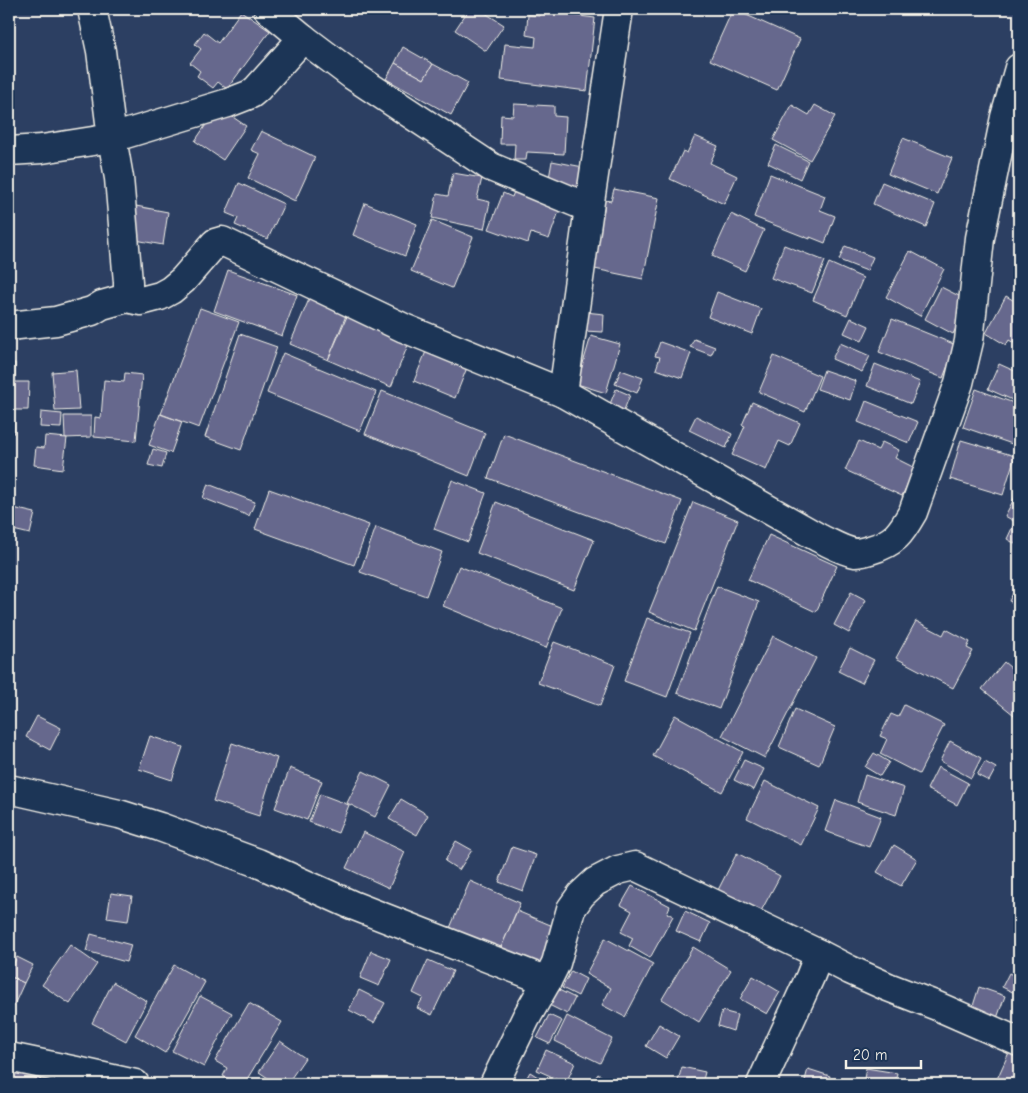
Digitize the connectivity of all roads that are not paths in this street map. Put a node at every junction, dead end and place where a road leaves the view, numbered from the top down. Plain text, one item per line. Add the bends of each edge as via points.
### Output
1 (92, 9) edge
2 (268, 9) edge
3 (619, 9) edge
4 (303, 38) junction
5 (1019, 68) edge
6 (1012, 120) edge
7 (112, 138) junction
8 (9, 151) edge
9 (589, 208) junction
10 (127, 298) junction
11 (9, 326) edge
12 (563, 393) junction
13 (9, 789) edge
14 (819, 954) junction
15 (546, 981) junction
16 (1019, 1042) edge
17 (9, 1057) edge
18 (135, 1084) edge
19 (494, 1084) edge
20 (760, 1084) edge

1 - 7 street via 102,51
2 - 4 street
3 - 9 street
4 - 7 street via 251,94
4 - 9 street via 352,75 491,167
5 - 6 street
6 - 12 street via 980,238 969,341 959,383 913,512 903,530 889,542 857,553 827,542
7 - 8 street
7 - 10 street via 123,208
9 - 12 street
10 - 11 street via 56,321
10 - 12 street via 141,301 171,290 216,243 222,241 404,328
13 - 15 street via 160,826
14 - 15 street via 635,866 618,870 595,882 581,895 571,909 556,963
14 - 16 street
14 - 20 street
15 - 19 street
17 - 18 street

